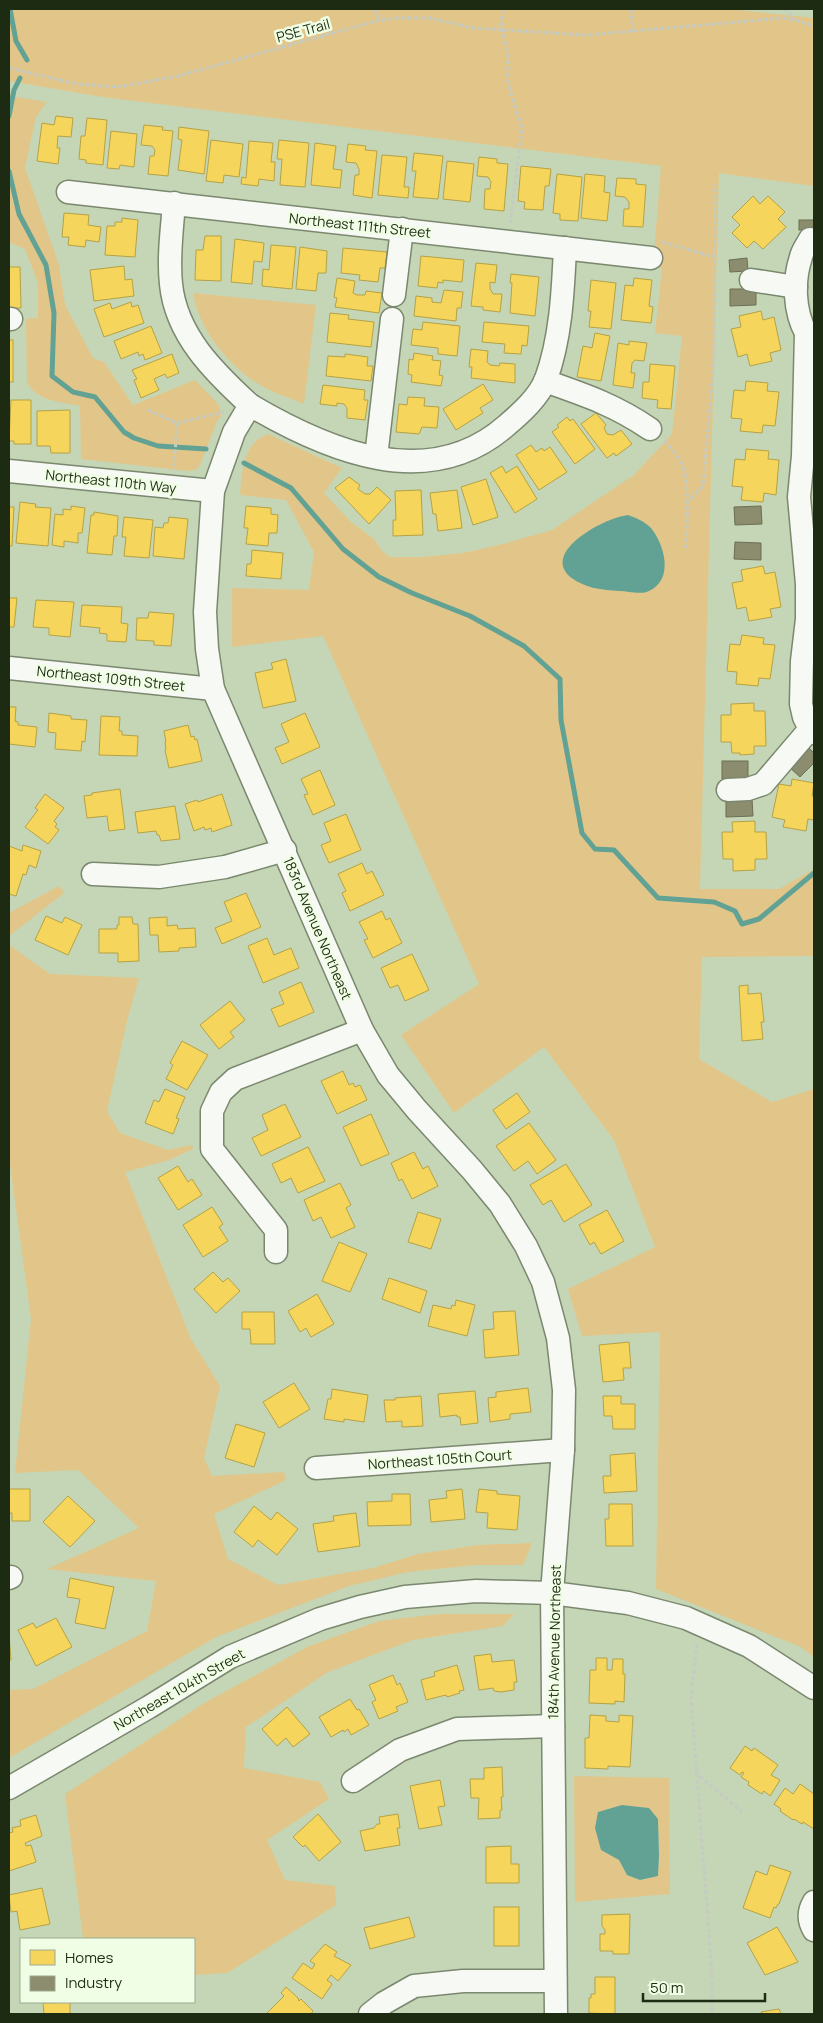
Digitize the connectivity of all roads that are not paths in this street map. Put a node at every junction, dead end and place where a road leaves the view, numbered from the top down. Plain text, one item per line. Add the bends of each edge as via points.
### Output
1 (68, 192) dead end
2 (174, 204) junction
3 (402, 229) junction
4 (810, 239) dead end
5 (565, 248) junction
6 (654, 249) road end
7 (751, 280) dead end
8 (796, 287) junction
9 (394, 295) dead end
10 (392, 319) dead end
11 (810, 334) edge
12 (541, 387) junction
13 (250, 405) junction
14 (650, 430) road end
15 (376, 458) junction
16 (9, 471) edge
17 (213, 491) junction
18 (9, 668) edge
19 (213, 689) junction
20 (812, 731) edge
21 (728, 790) dead end
22 (285, 850) junction
23 (93, 874) dead end
24 (362, 1030) junction
25 (526, 1246) joint
26 (276, 1252) dead end
27 (563, 1450) junction
28 (316, 1468) dead end
29 (552, 1593) junction
30 (814, 1688) edge
31 (553, 1726) junction
32 (353, 1781) dead end
33 (9, 1788) edge
34 (814, 1902) edge
35 (814, 1930) edge
36 (556, 1981) junction
37 (370, 2014) edge
38 (556, 2014) edge

1 - 2 street, Northeast 111th Street
2 - 3 street, Northeast 111th Street
2 - 13 street via 170,248 171,284 176,308 198,351
3 - 5 street, Northeast 111th Street
3 - 9 street
4 - 8 street via 801,256
5 - 6 street, Northeast 111th Street
5 - 12 street via 559,323 554,351
7 - 8 street
8 - 11 street via 800,321
10 - 15 street
11 - 20 street via 799,497 807,584 801,704
12 - 14 street via 596,398
12 - 15 street via 521,413 480,446 432,461
13 - 15 street via 284,425
13 - 17 street, 183rd Avenue Northeast via 234,432
16 - 17 street, Northeast 110th Way
17 - 19 street, 183rd Avenue Northeast via 205,612
18 - 19 street, Northeast 109th Street
19 - 22 street, 183rd Avenue Northeast
20 - 21 street via 763,784
22 - 23 street via 225,867 159,877
22 - 24 street, 183rd Avenue Northeast
24 - 25 street, 183rd Avenue Northeast via 388,1074 484,1184
24 - 26 street via 235,1079 221,1092 212,1111 212,1149 276,1230
25 - 27 street, 184th Avenue Northeast via 543,1282 558,1338 564,1390
27 - 28 street, Northeast 105th Court
27 - 29 street, 184th Avenue Northeast
29 - 30 street, Northeast 104th Street via 628,1603 686,1618 749,1646
29 - 31 street, 184th Avenue Northeast
29 - 33 street, Northeast 104th Street via 476,1591 405,1597 320,1620 230,1657
31 - 32 street via 457,1729 400,1750
31 - 36 street, 184th Avenue Northeast
34 - 35 street via 809,1916
36 - 37 street via 462,1981 414,1986
36 - 38 street, 184th Avenue Northeast

